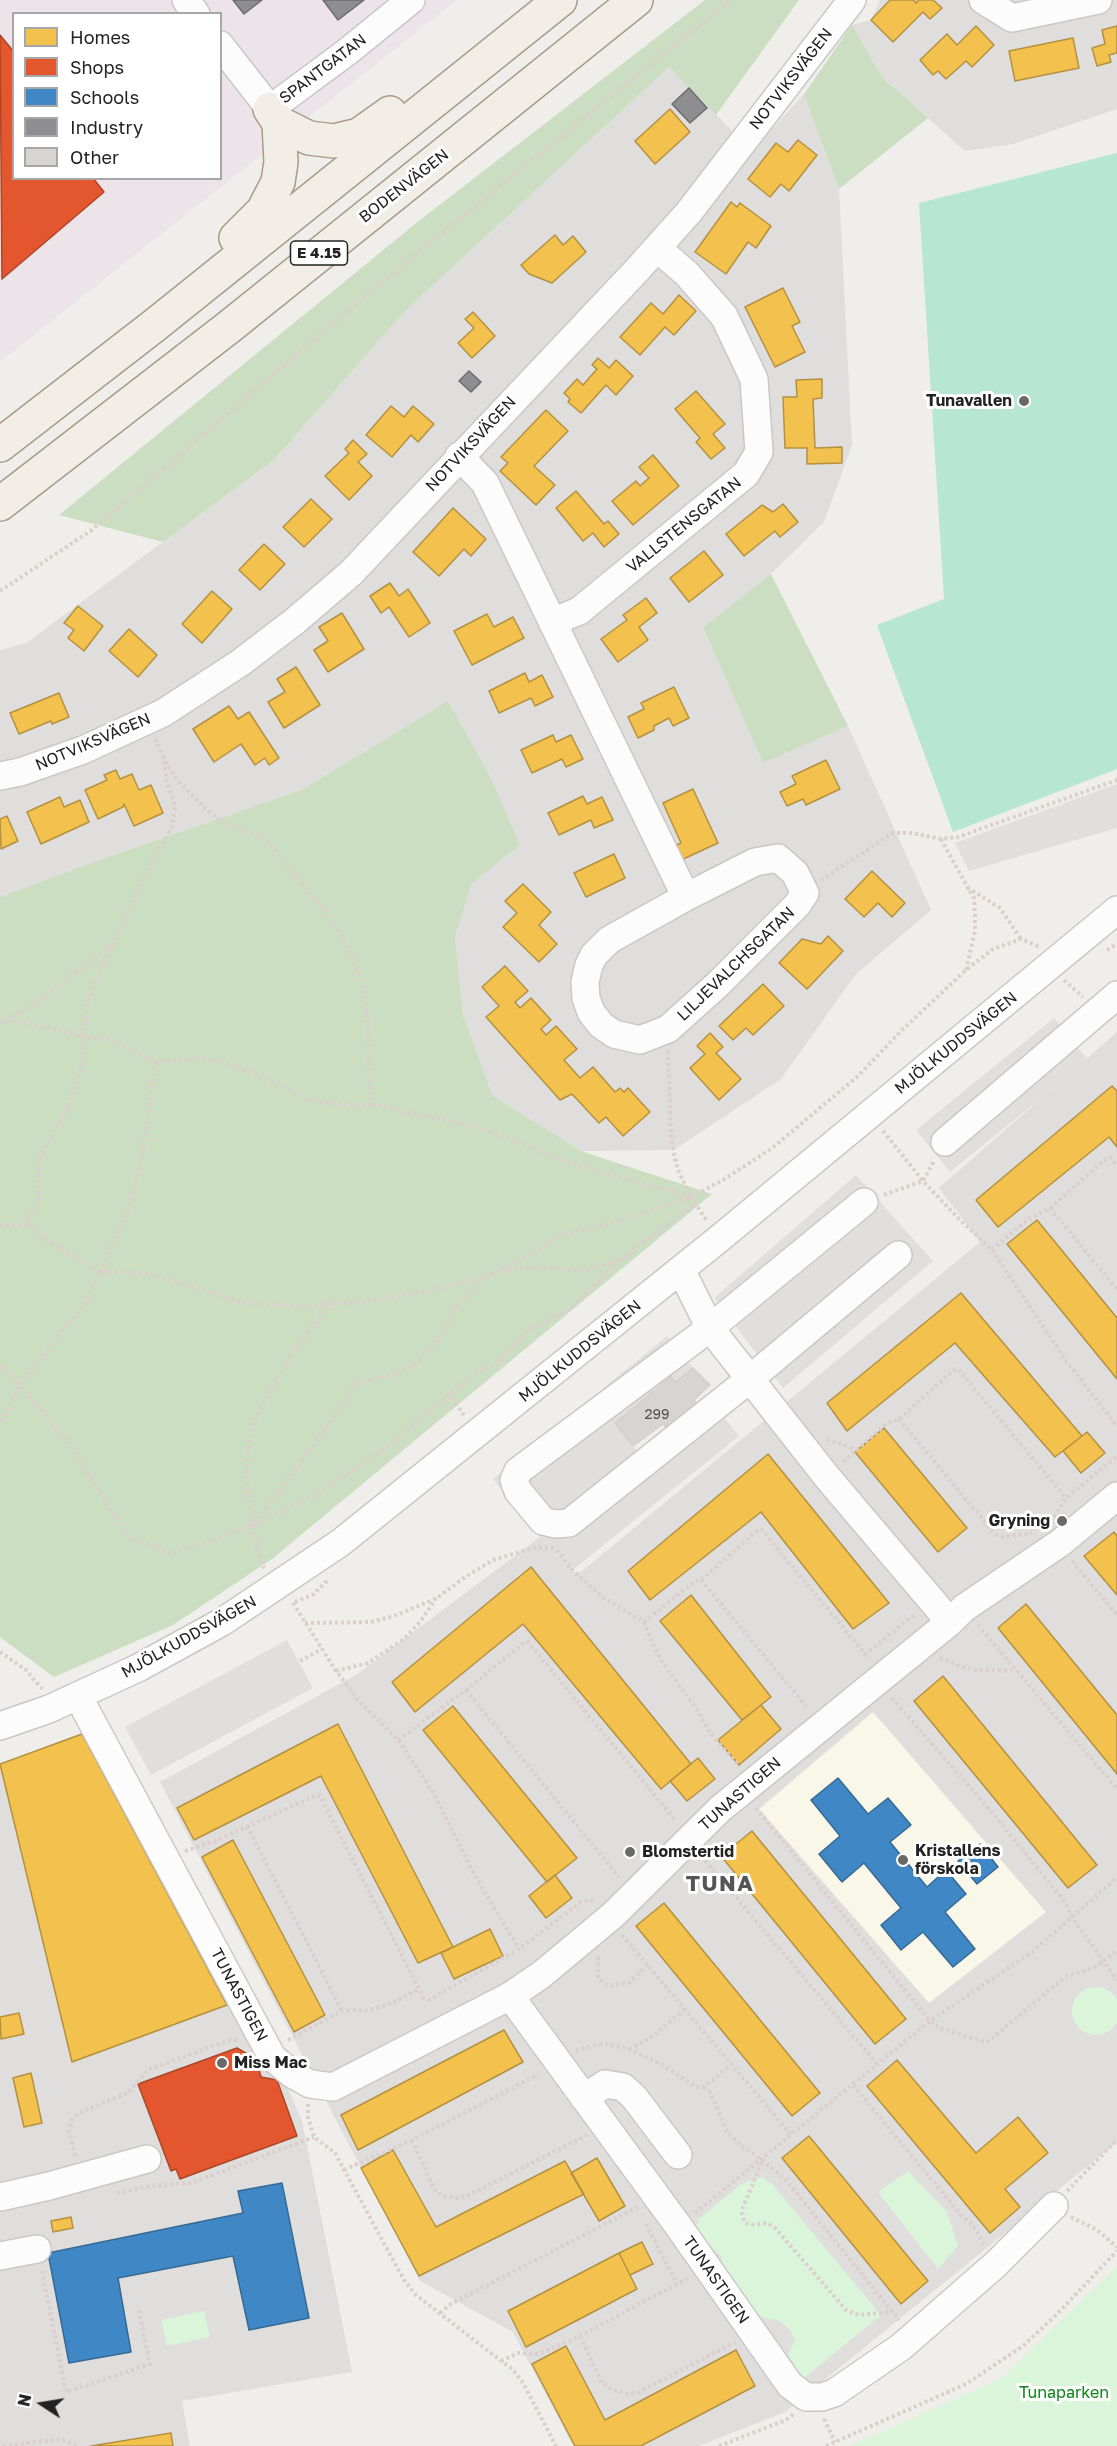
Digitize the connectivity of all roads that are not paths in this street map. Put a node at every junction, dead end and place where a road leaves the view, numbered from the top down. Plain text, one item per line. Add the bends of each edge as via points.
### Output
1 (411, 0) edge
2 (561, 0) edge
3 (636, 0) edge
4 (852, 0) edge
5 (983, 0) edge
6 (1098, 0) edge
7 (503, 46) junction
8 (222, 48) edge
9 (274, 116) junction
10 (657, 248) junction
11 (155, 325) junction
12 (0, 445) edge
13 (459, 456) junction
14 (0, 504) edge
15 (552, 622) junction
16 (0, 776) edge
17 (686, 897) junction
18 (1117, 910) edge
19 (1117, 995) edge
20 (945, 1142) road end
21 (864, 1202) road end
22 (898, 1255) dead end
23 (681, 1269) junction
24 (710, 1328) junction
25 (751, 1378) junction
26 (1117, 1496) edge
27 (957, 1615) junction
28 (78, 1696) junction
29 (0, 1725) edge
30 (510, 1996) junction
31 (584, 2098) junction
32 (678, 2155) dead end
33 (147, 2159) dead end
34 (0, 2197) edge
35 (1054, 2206) road end
36 (37, 2250) road end
37 (0, 2256) edge

1 - 9 street, SPANTGATAN
2 - 7 main road, E 4.15
3 - 14 main road, BODENVÄGEN / E 4.15 via 229,327
4 - 10 street, NOTVIKSVÄGEN
5 - 6 street via 1012,18
7 - 9 main road via 458,61 370,128 347,139 309,138
7 - 11 main road, E 4.15
8 - 9 street, SPANTGATAN
9 - 11 main road via 281,162 271,199 252,224 182,283
10 - 13 street, NOTVIKSVÄGEN
10 - 15 street, VALLSTENSGATAN via 686,273 724,316 754,379 759,452 746,474 579,611
11 - 12 main road, E 4.15
13 - 15 street via 485,483
13 - 16 street, NOTVIKSVÄGEN via 351,573 240,663 162,713 83,750
15 - 17 street
17 - 17 street, LILJEVALCHSGATAN via 755,862 778,858 795,873 805,894 717,985 668,1029 640,1040 614,1034 601,1025 586,998 585,982 594,955 609,940
18 - 23 street, MJÖLKUDDSVÄGEN
19 - 20 street
21 - 24 street
22 - 25 street
23 - 24 street
23 - 28 street, MJÖLKUDDSVÄGEN via 340,1543 222,1622
24 - 25 street
24 - 25 street via 518,1472 514,1480 518,1491 543,1521 569,1523
25 - 27 street via 930,1601
26 - 27 street, TUNASTIGEN via 1054,1534
27 - 30 street, TUNASTIGEN via 720,1809 613,1915
28 - 29 street, MJÖLKUDDSVÄGEN
28 - 30 street, TUNASTIGEN via 272,2057 292,2074 310,2084 333,2086
30 - 31 street, TUNASTIGEN
31 - 32 street via 605,2084 622,2087
31 - 35 street, TUNASTIGEN via 772,2361 790,2385 806,2397 829,2395 862,2376 913,2337 996,2264
33 - 34 street
36 - 37 street

